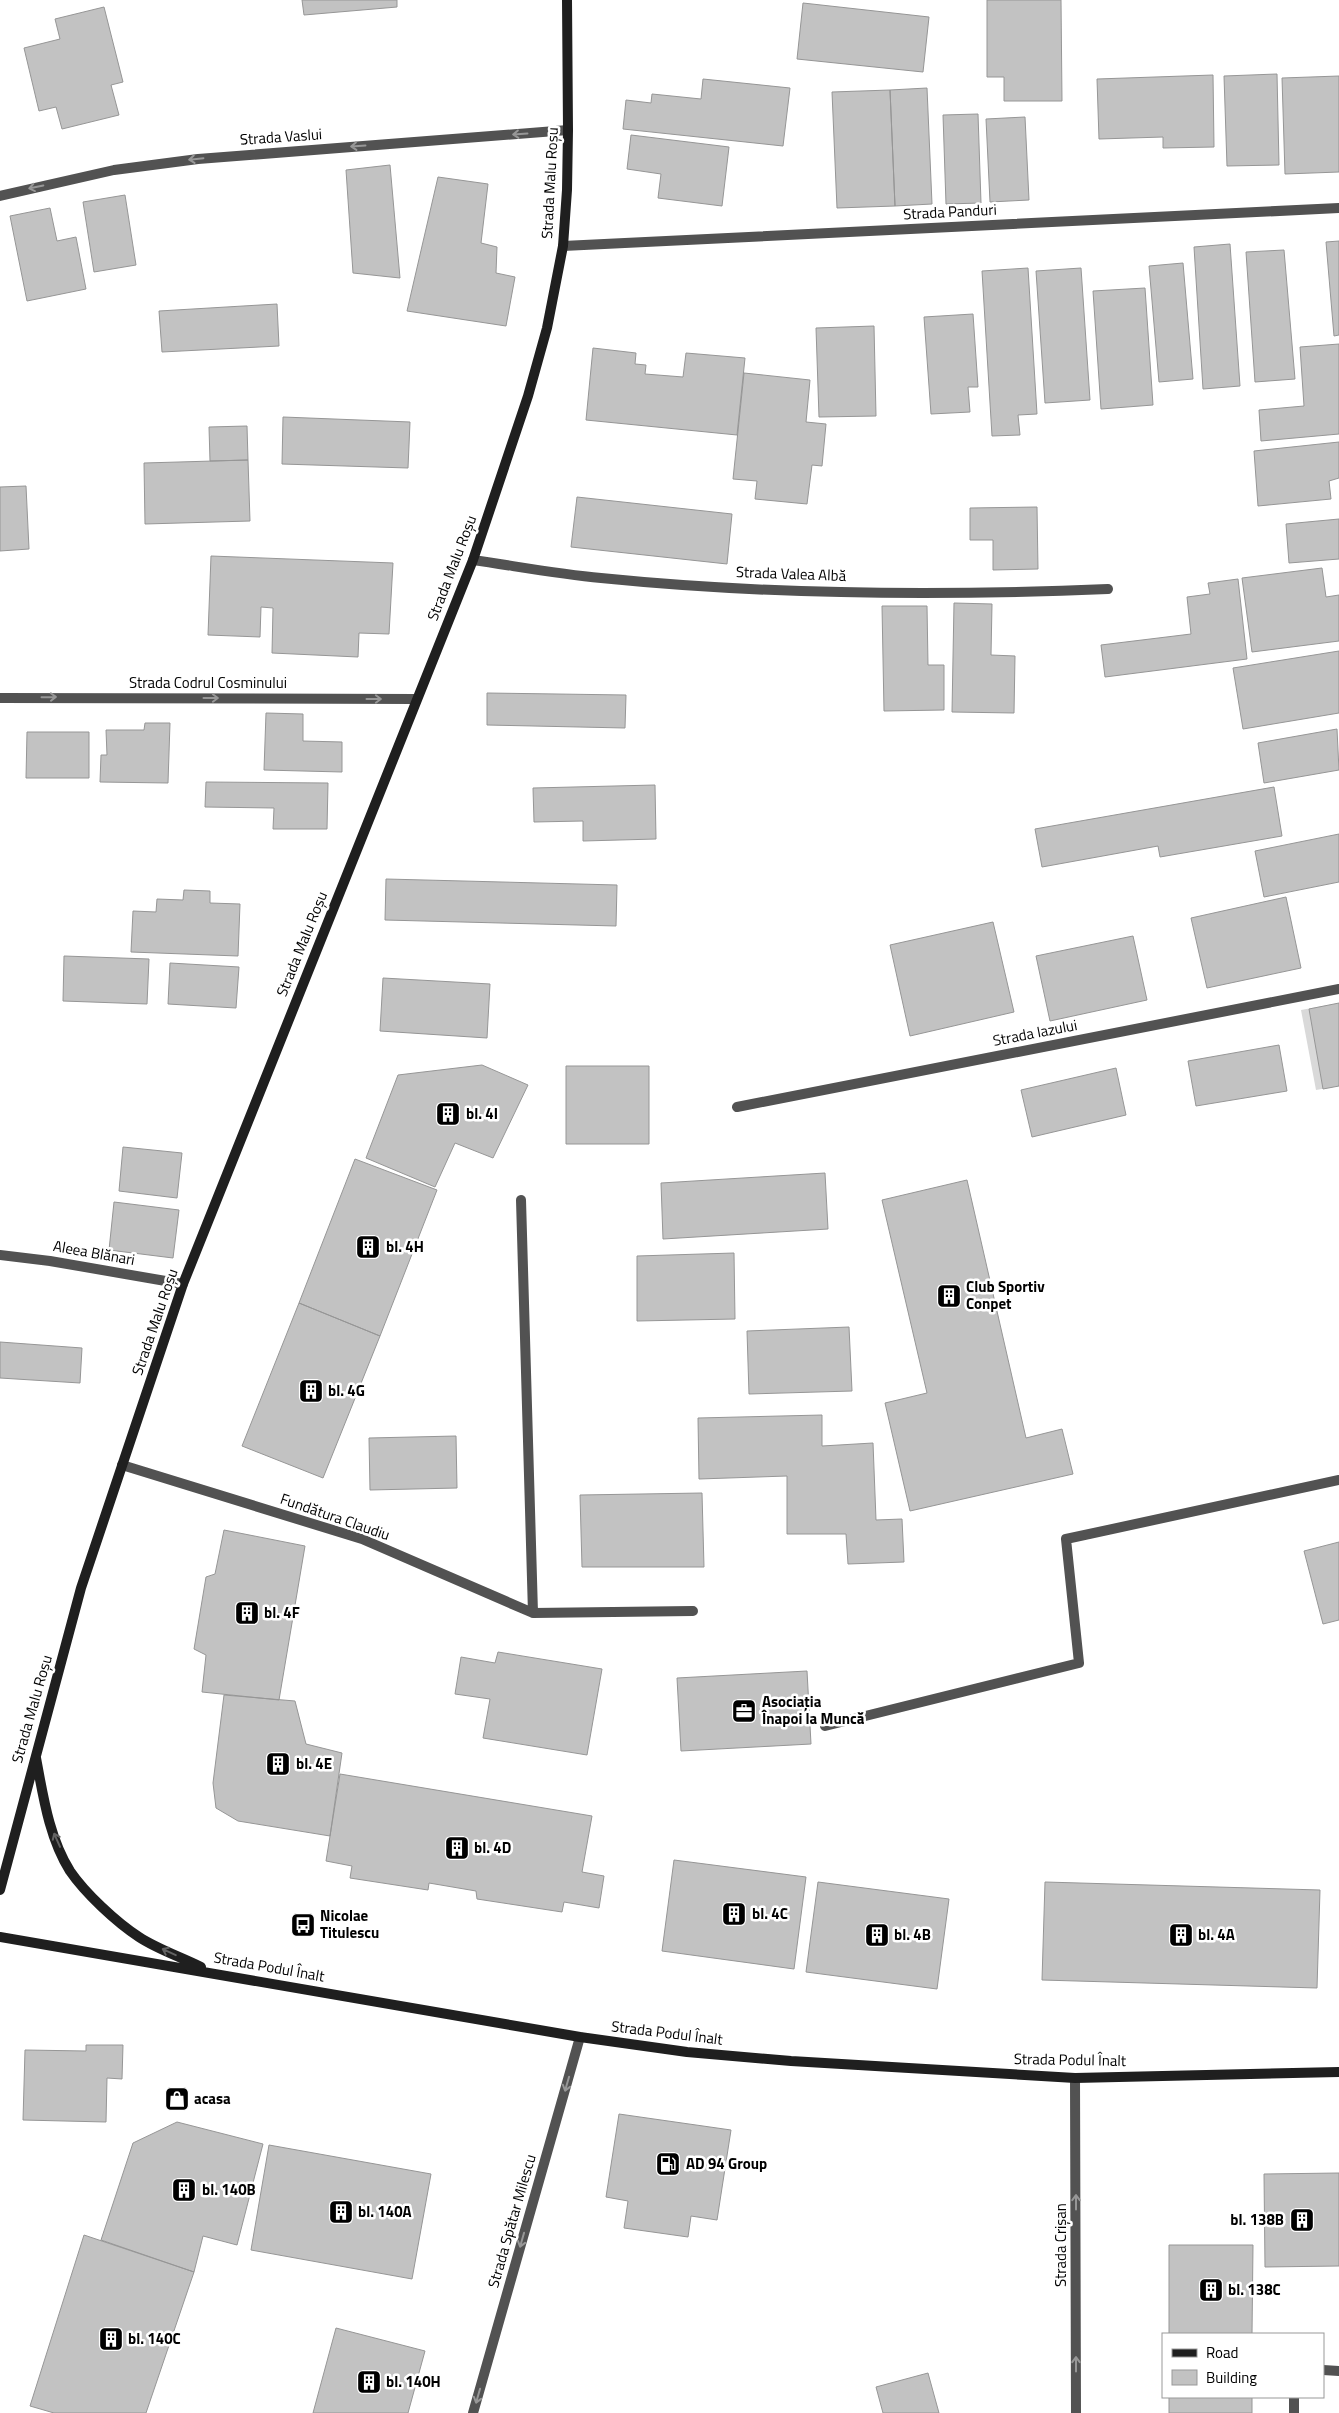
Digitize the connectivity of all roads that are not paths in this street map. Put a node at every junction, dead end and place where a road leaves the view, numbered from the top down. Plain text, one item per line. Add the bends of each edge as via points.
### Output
1 (567, 0) edge
2 (568, 130) junction
3 (0, 196) edge
4 (1339, 208) edge
5 (563, 246) junction
6 (473, 560) junction
7 (1108, 589) dead end
8 (0, 698) edge
9 (416, 699) junction
10 (1339, 989) edge
11 (737, 1107) dead end
12 (521, 1200) dead end
13 (0, 1255) edge
14 (183, 1284) junction
15 (122, 1465) junction
16 (1339, 1480) edge
17 (693, 1611) dead end
18 (533, 1613) junction
19 (825, 1726) dead end
20 (35, 1753) junction
21 (0, 1890) edge
22 (0, 1937) edge
23 (213, 1972) junction
24 (580, 2037) junction
25 (1339, 2072) edge
26 (1075, 2078) junction
27 (1324, 2370) edge
28 (1339, 2371) edge
29 (1294, 2398) edge
30 (473, 2413) edge
31 (1076, 2413) edge
32 (1294, 2413) edge

1 - 2 street, Strada Malu Roșu
2 -> 3 street, Strada Vaslui via 198,159 114,170
2 - 5 street, Strada Malu Roșu
4 - 5 street, Strada Panduri
5 - 6 street, Strada Malu Roșu via 528,396
6 - 7 street, Strada Valea Albă via 600,578 735,587 990,594
6 - 9 street, Strada Malu Roșu
8 -> 9 street, Strada Codrul Cosminului
9 - 14 street, Strada Malu Roșu
10 - 11 street, Strada Iazului
12 - 18 street
13 - 14 street, Aleea Blănari
14 - 15 street, Strada Malu Roșu
15 - 18 street, Fundătura Claudiu via 362,1539
15 - 20 street, Strada Malu Roșu via 81,1588
16 - 19 street via 1066,1539 1079,1663
17 - 18 street, Fundătura Claudiu
20 - 21 street, Strada Malu Roșu
23 -> 20 street via 140,1938 109,1914 70,1871 53,1834
22 - 23 street, Strada Podul Înalt
23 - 24 street, Strada Podul Înalt
24 - 26 street, Strada Podul Înalt via 687,2052 791,2061
24 -> 30 street, Strada Spătar Milescu
25 - 26 street, Strada Podul Înalt
31 -> 26 street, Strada Crișan
27 - 28 street
29 - 32 street

